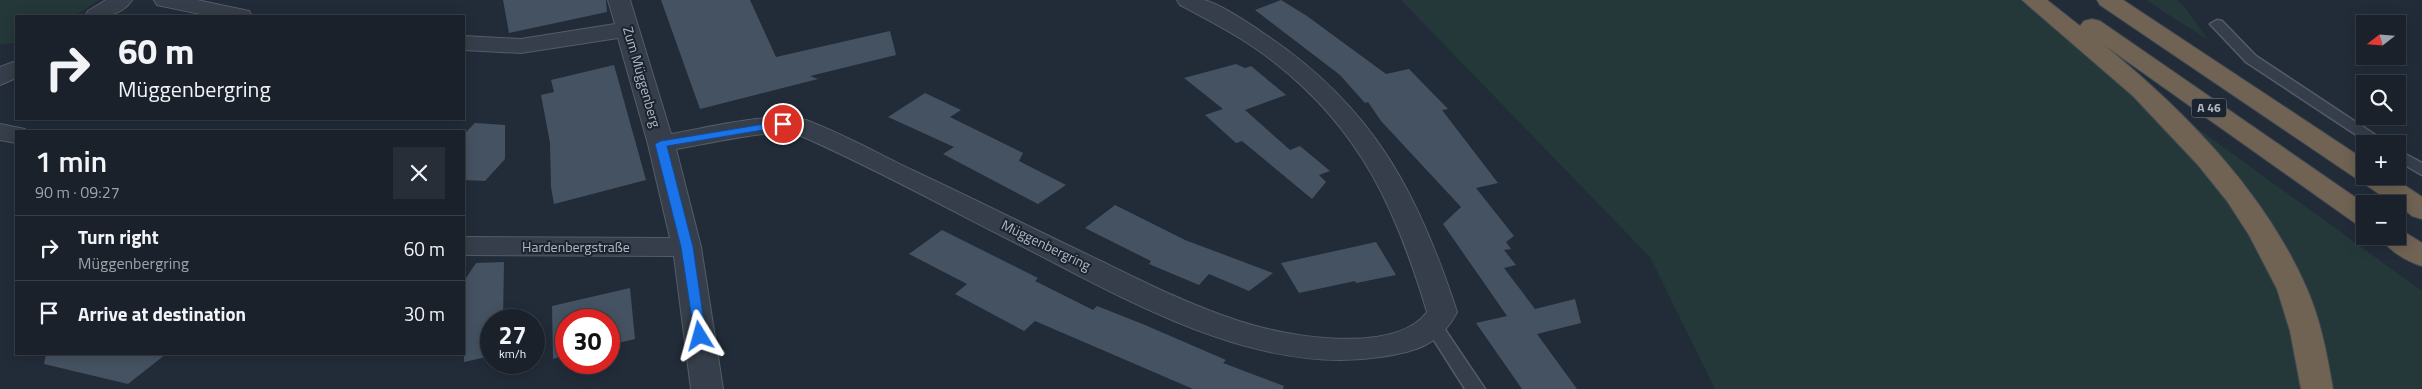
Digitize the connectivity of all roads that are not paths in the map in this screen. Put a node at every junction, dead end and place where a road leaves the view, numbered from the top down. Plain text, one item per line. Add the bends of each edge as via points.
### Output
1 (121, 0) edge
2 (165, 0) edge
3 (619, 0) edge
4 (1188, 0) edge
5 (2033, 0) edge
6 (2053, 0) edge
7 (2108, 0) edge
8 (98, 15) edge
9 (236, 15) edge
10 (2217, 24) dead end
11 (628, 29) junction
12 (465, 43) edge
13 (15, 69) edge
14 (0, 78) edge
15 (0, 132) edge
16 (2366, 135) edge
17 (15, 136) edge
18 (661, 144) junction
19 (2406, 160) edge
20 (2356, 166) edge
21 (2422, 170) edge
22 (2385, 185) edge
23 (2422, 210) edge
24 (2356, 211) edge
25 (2406, 245) edge
26 (465, 246) edge
27 (687, 247) junction
28 (2422, 256) edge
29 (1434, 326) junction
30 (707, 389) edge
31 (1476, 389) edge
32 (2317, 389) edge

1 - 8 street
2 - 9 street
3 - 11 street, Zum Müggenberg
4 - 29 street via 1224,18 1288,61 1331,98 1357,130 1394,183 1414,224 1442,312
5 - 32 highway via 2147,95 2185,132 2242,200 2287,277 2304,324
6 - 24 highway, A 46
7 - 20 highway, A 46
10 - 16 lane via 2251,59
11 - 12 street via 521,46
11 - 18 street, Zum Müggenberg
13 - 14 street
15 - 17 street
18 - 27 street, Zum Müggenberg
18 - 29 street, Müggenbergring via 768,126 797,125 1146,295 1239,332 1278,342 1325,350 1370,348 1407,341
19 - 21 lane
22 - 23 highway
25 - 28 highway
26 - 27 street, Hardenbergstraße
27 - 30 street, Zum Müggenberg
29 - 31 lane

